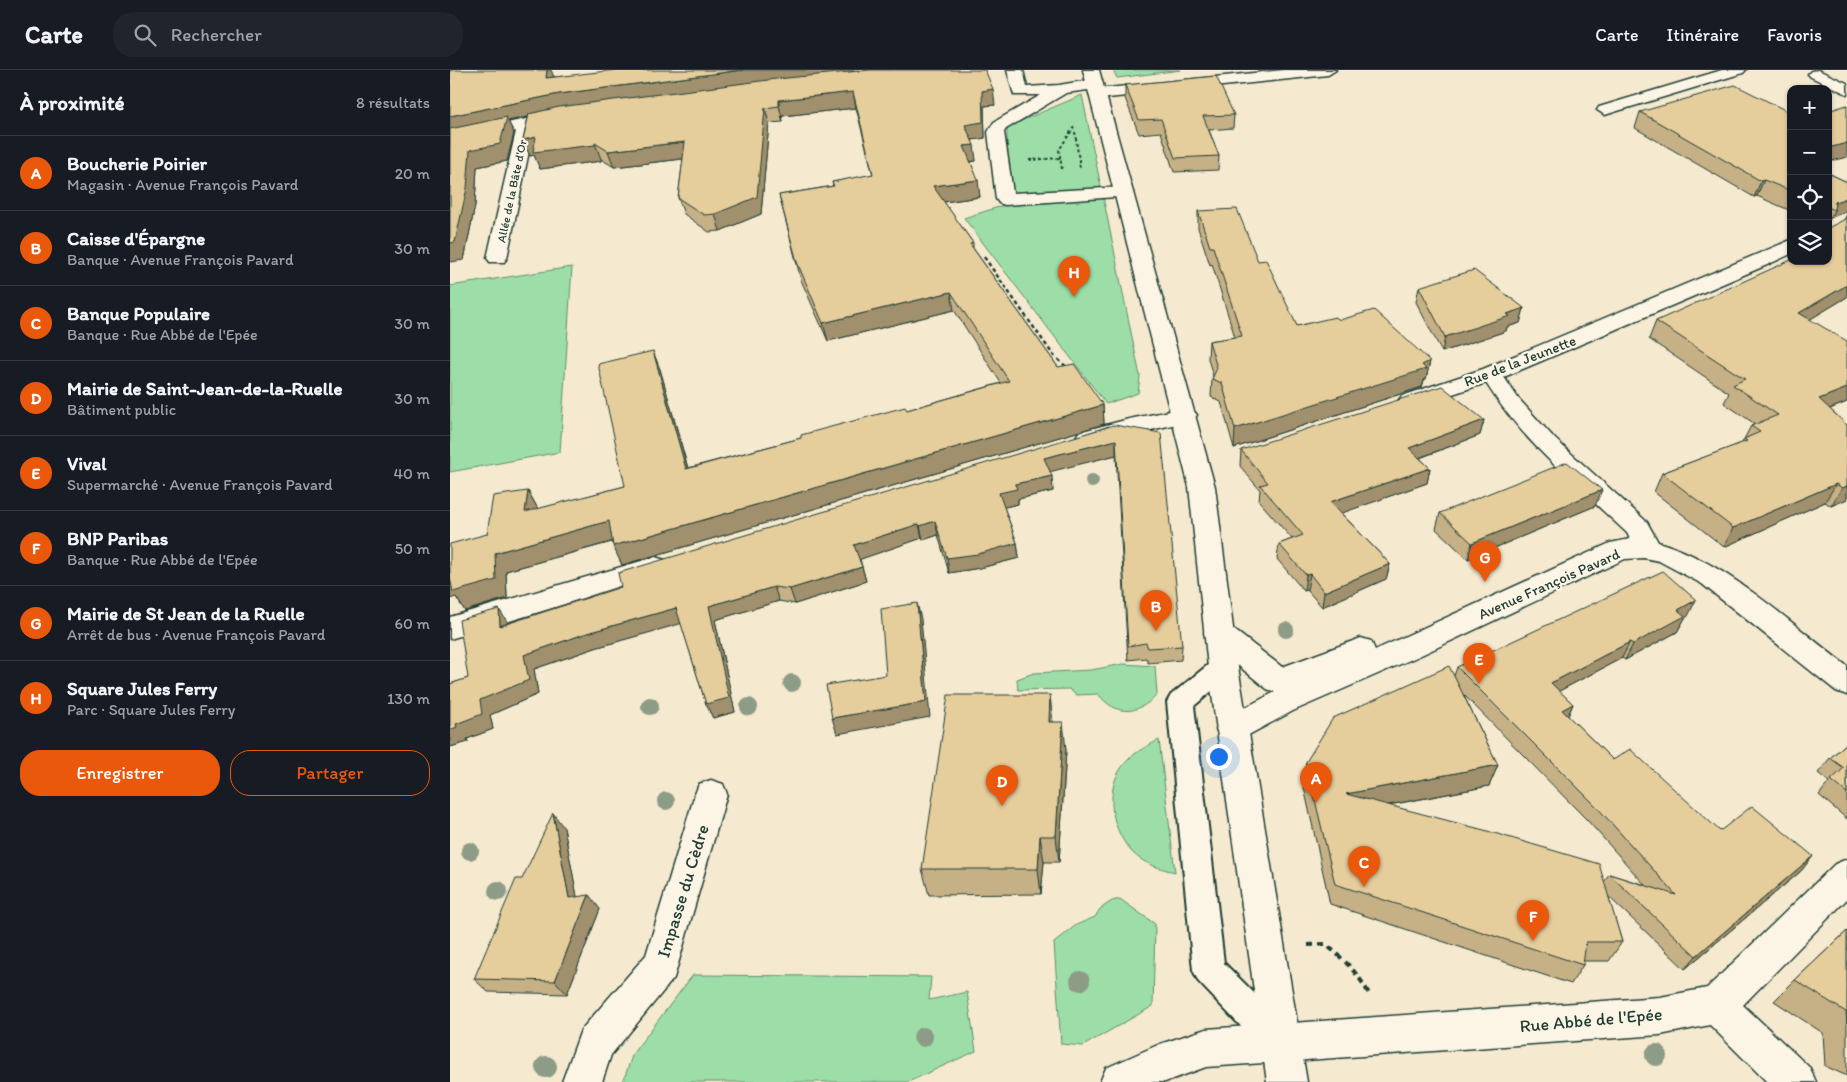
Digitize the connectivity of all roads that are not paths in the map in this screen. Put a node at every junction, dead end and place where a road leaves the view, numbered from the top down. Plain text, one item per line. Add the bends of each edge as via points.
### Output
1 (1015, 70) edge
2 (1328, 70) edge
3 (1738, 70) edge
4 (1291, 72) edge
5 (1816, 74) dead end
6 (1095, 83) edge
7 (1062, 89) junction
8 (1847, 89) edge
9 (1605, 110) dead end
10 (584, 114) edge
11 (526, 124) junction
12 (450, 140) edge
13 (1124, 192) junction
14 (1787, 248) edge
15 (497, 258) dead end
16 (1491, 374) junction
17 (1390, 408) edge
18 (1185, 415) junction
19 (1067, 443) edge
20 (1648, 548) junction
21 (1620, 550) junction
22 (678, 560) edge
23 (450, 628) edge
24 (1218, 633) junction
25 (1222, 667) junction
26 (1847, 683) edge
27 (1232, 729) junction
28 (712, 794) dead end
29 (1847, 876) edge
30 (1717, 1005) junction
31 (1281, 1044) junction
32 (582, 1082) edge
33 (1120, 1082) edge
34 (1287, 1082) edge
35 (1796, 1082) edge

1 - 7 street via 1020,92
2 - 4 street
3 - 9 street
4 - 6 street
5 - 8 street
6 - 7 street
6 - 13 street
7 - 13 street via 1000,126 996,132 1005,199
10 - 11 street
11 - 12 street
11 - 15 street, Allée de la Bâte d'Or
13 - 18 street
14 - 16 street, Rue de la Jeunette
16 - 17 street, Rue de la Jeunette
16 - 20 street via 1546,444 1638,528
18 - 19 street
18 - 24 street via 1202,487
20 - 21 street, Avenue François Pavard
20 - 26 street, Avenue François Pavard via 1696,567 1712,577
21 - 24 street via 1278,681
21 - 27 street, Avenue François Pavard via 1409,648 1282,702
22 - 23 street
24 - 25 street
25 - 27 street
25 - 31 lane via 1180,702 1209,970
27 - 31 street
28 - 32 street, Impasse du Cèdre via 661,965 595,1044
29 - 30 street
30 - 31 street, Rue Abbé de l'Epée via 1644,1017
30 - 35 street
31 - 33 street via 1206,1048
31 - 34 street

